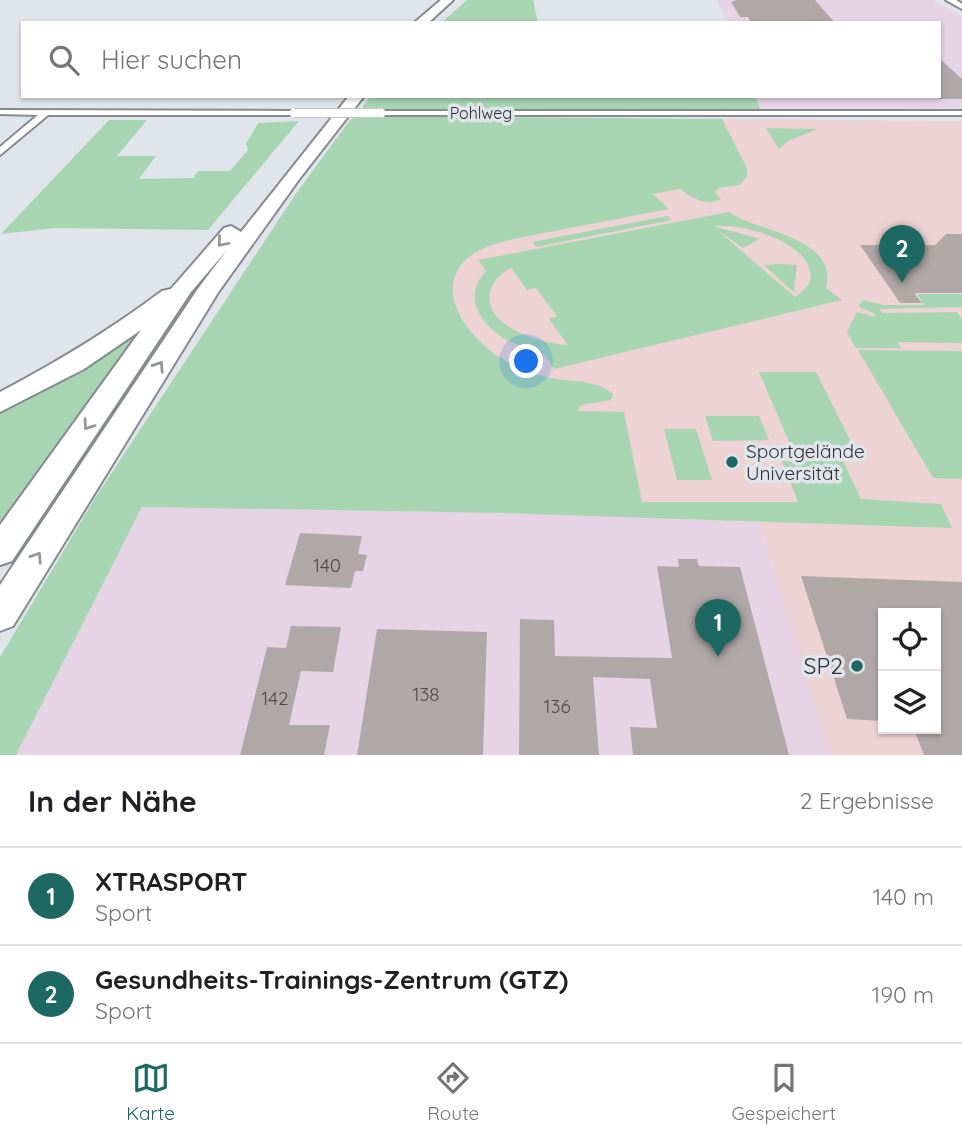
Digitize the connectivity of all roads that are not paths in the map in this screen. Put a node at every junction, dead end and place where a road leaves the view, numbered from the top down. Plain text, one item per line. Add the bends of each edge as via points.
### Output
1 (448, 0) edge
2 (459, 0) edge
3 (950, 0) edge
4 (962, 7) edge
5 (422, 21) edge
6 (435, 21) edge
7 (343, 98) edge
8 (355, 98) edge
9 (0, 112) edge
10 (46, 112) junction
11 (962, 113) edge
12 (0, 152) edge
13 (183, 288) junction
14 (0, 403) edge
15 (0, 551) edge
16 (0, 615) edge

1 - 5 highway
2 - 6 highway
3 - 4 main road
7 -> 13 highway
16 -> 8 highway via 208,290
9 - 10 street, Pohlweg
10 - 11 street, Pohlweg, bridge
10 - 12 street
13 - 14 highway via 75,363
13 -> 15 highway

